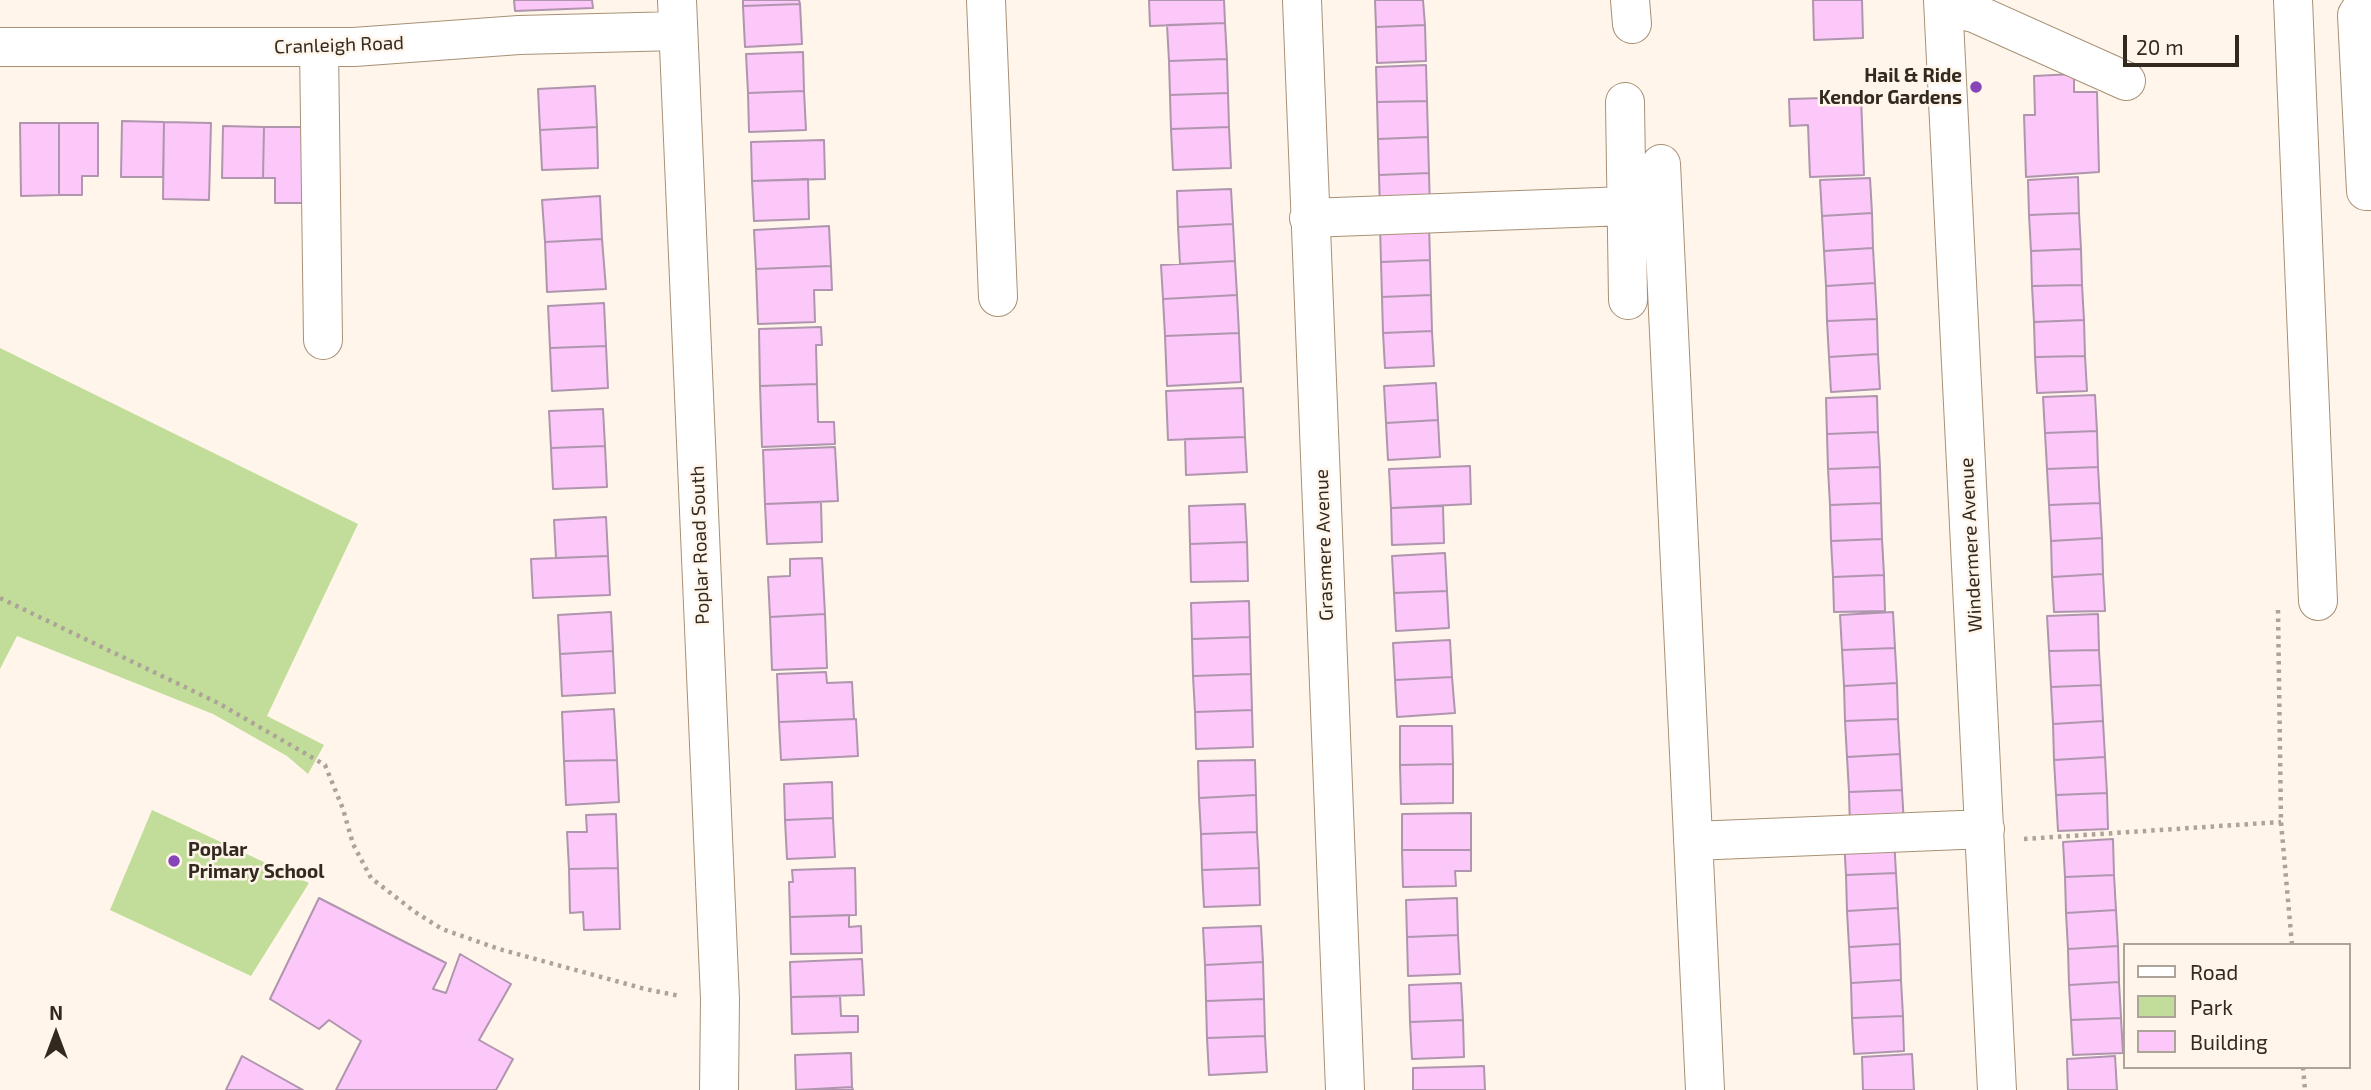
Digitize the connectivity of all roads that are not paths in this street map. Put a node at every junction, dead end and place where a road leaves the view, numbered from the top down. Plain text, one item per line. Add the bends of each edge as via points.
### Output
1 (986, 0) edge
2 (1303, 0) edge
3 (2293, 0) edge
4 (2367, 0) edge
5 (1943, 3) edge
6 (678, 16) edge
7 (0, 47) edge
8 (319, 47) junction
9 (2126, 81) dead end
10 (1625, 102) dead end
11 (1661, 164) dead end
12 (2371, 191) edge
13 (1626, 206) junction
14 (1309, 218) junction
15 (998, 297) dead end
16 (1628, 300) dead end
17 (323, 340) dead end
18 (2318, 601) dead end
19 (1985, 829) junction
20 (1693, 841) junction
21 (719, 1090) edge
22 (1345, 1090) edge
23 (1705, 1090) edge
24 (1997, 1090) edge

1 - 15 street
2 - 14 street, Grasmere Avenue
3 - 18 street
4 - 12 street via 2357,15 2366,191
5 - 9 street
5 - 19 street, Windermere Avenue
6 - 8 street, Cranleigh Road via 519,35
6 - 21 street, Poplar Road South via 720,999
7 - 8 street, Cranleigh Road
8 - 17 street
10 - 13 street
11 - 20 street
13 - 14 street
13 - 16 street
14 - 22 street, Grasmere Avenue
19 - 20 street
19 - 24 street, Windermere Avenue
20 - 23 street

